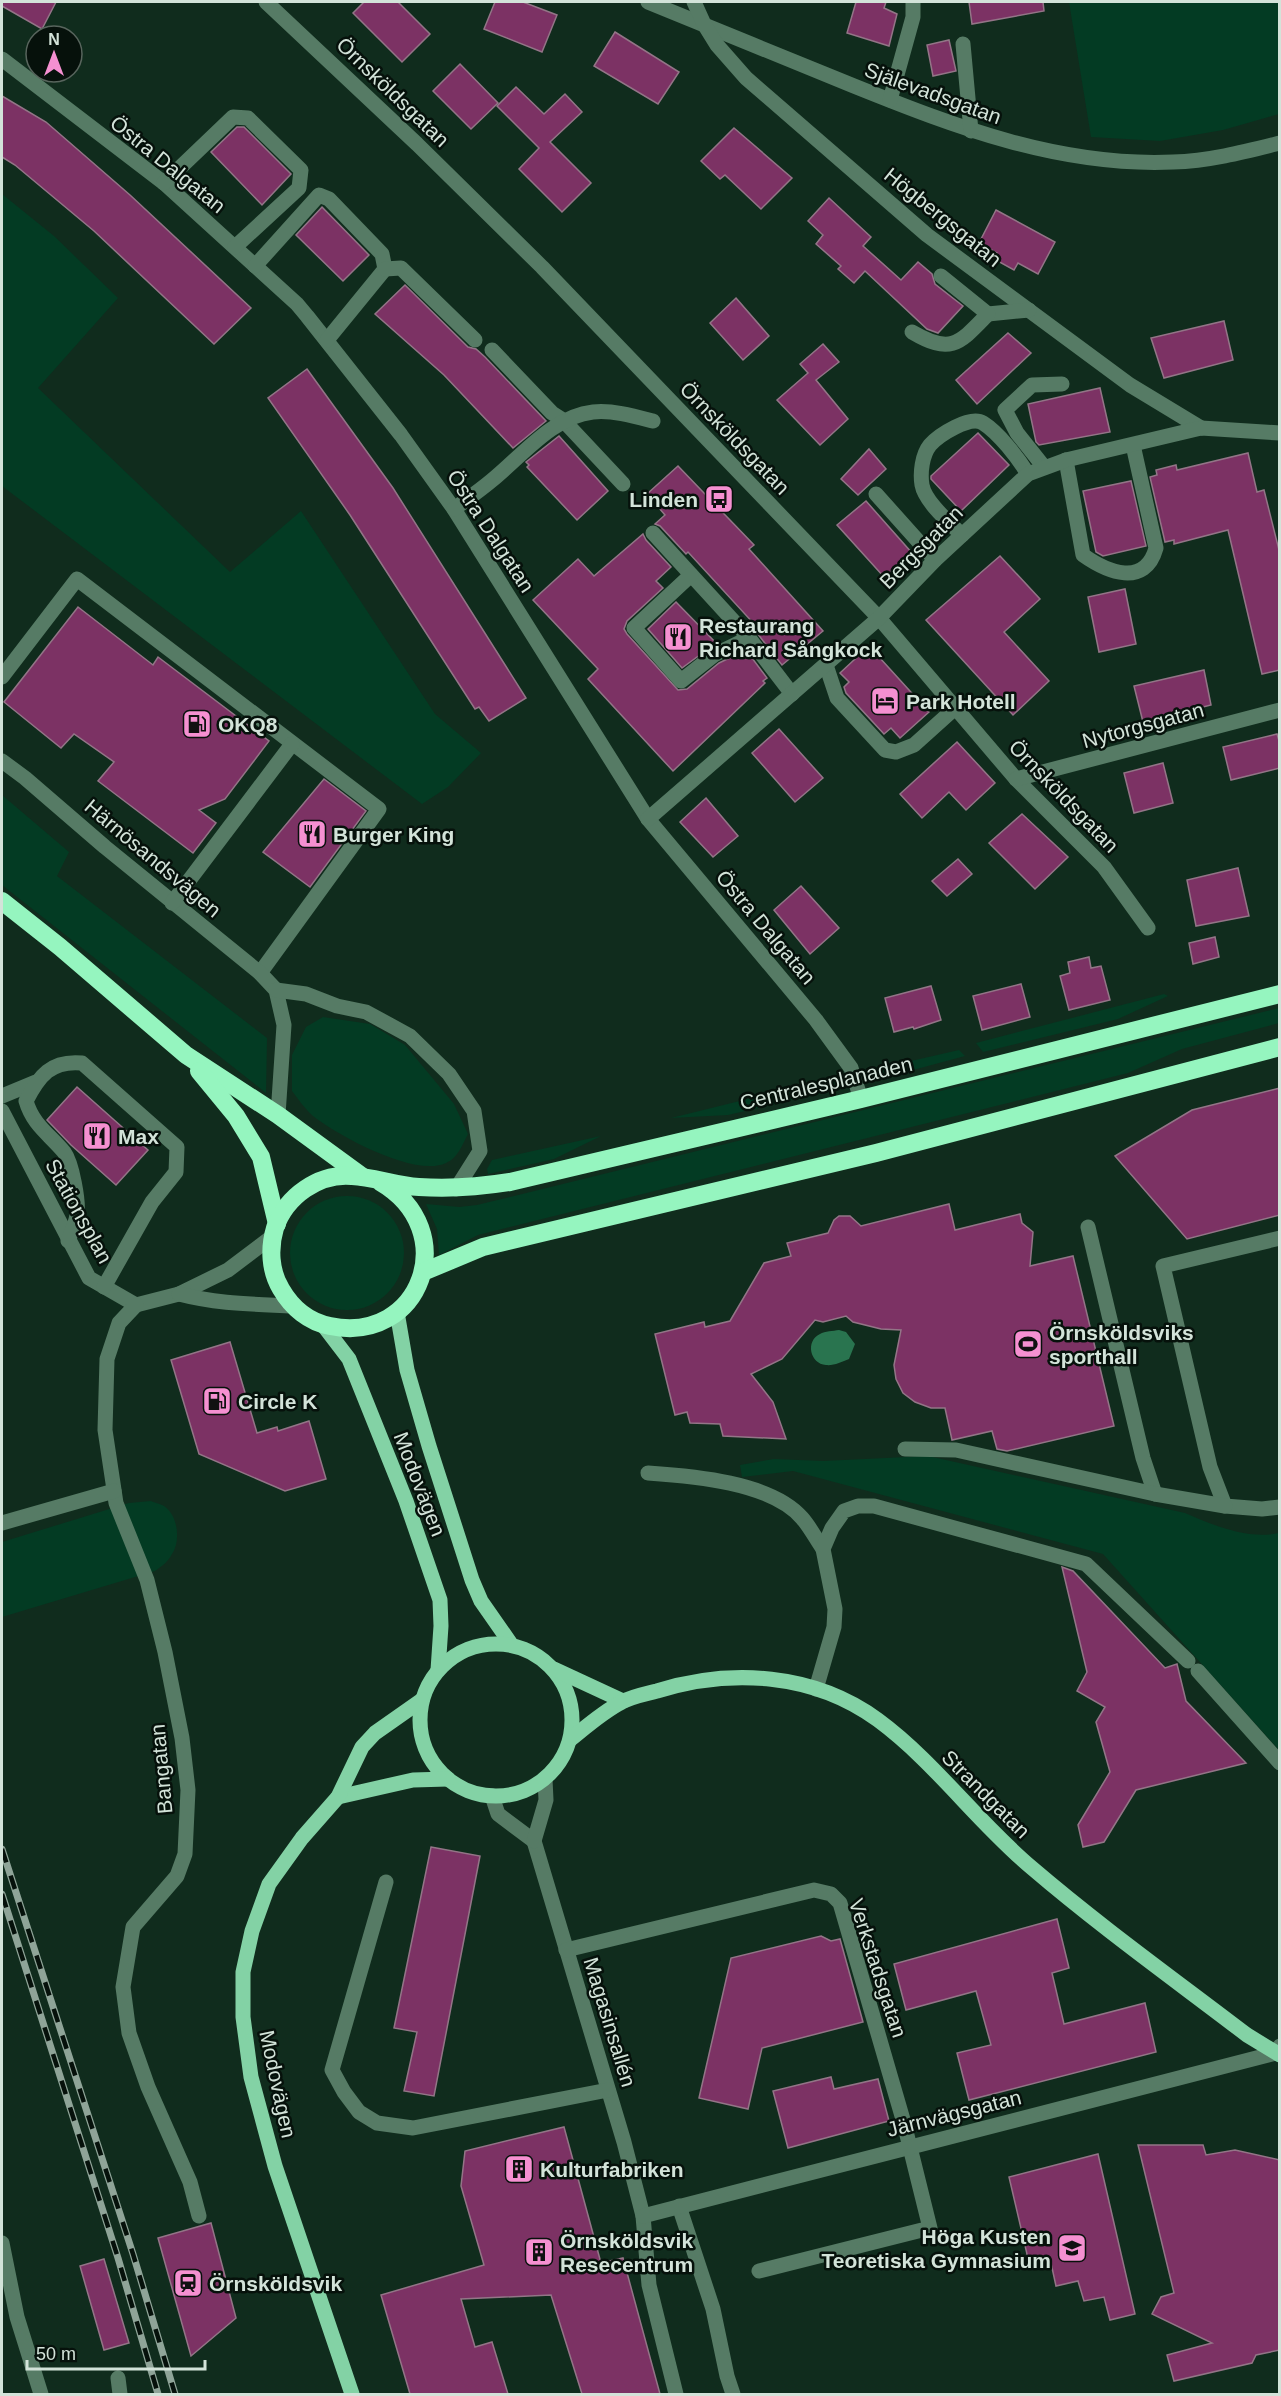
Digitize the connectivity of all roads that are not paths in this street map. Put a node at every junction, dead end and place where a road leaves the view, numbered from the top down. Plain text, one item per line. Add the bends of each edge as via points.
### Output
1 (266, 2) edge
2 (648, 2) edge
3 (694, 2) edge
4 (913, 2) edge
5 (704, 24) junction
6 (963, 44) dead end
7 (2, 59) edge
8 (890, 100) junction
9 (971, 131) junction
10 (1280, 143) edge
11 (164, 183) junction
12 (235, 247) junction
13 (255, 266) junction
14 (385, 269) junction
15 (941, 276) dead end
16 (1029, 310) junction
17 (988, 314) junction
18 (912, 332) dead end
19 (327, 340) junction
20 (475, 340) dead end
21 (492, 350) dead end
22 (1062, 384) dead end
23 (563, 420) junction
24 (653, 421) dead end
25 (1201, 428) junction
26 (1280, 433) edge
27 (1133, 445) junction
28 (1066, 460) junction
29 (1044, 467) junction
30 (1028, 474) junction
31 (623, 484) dead end
32 (876, 494) dead end
33 (454, 509) junction
34 (653, 532) dead end
35 (962, 535) junction
36 (935, 560) junction
37 (691, 574) junction
38 (879, 618) junction
39 (749, 638) junction
40 (826, 665) junction
41 (2, 677) edge
42 (792, 694) junction
43 (954, 709) junction
44 (1280, 711) edge
45 (292, 744) junction
46 (2, 761) edge
47 (1016, 779) junction
48 (648, 819) junction
49 (2, 901) edge
50 (172, 903) junction
51 (1148, 928) dead end
52 (260, 973) junction
53 (276, 990) junction
54 (1280, 994) edge
55 (1280, 1047) edge
56 (186, 1056) junction
57 (36, 1082) junction
58 (2, 1096) edge
59 (861, 1099) junction
60 (2, 1112) edge
61 (278, 1115) junction
62 (372, 1180) junction
63 (456, 1189) junction
64 (1088, 1227) dead end
65 (275, 1230) junction
66 (1280, 1238) edge
67 (68, 1241) junction
68 (423, 1272) junction
69 (104, 1287) junction
70 (179, 1294) junction
71 (136, 1305) junction
72 (293, 1306) junction
73 (397, 1312) junction
74 (323, 1325) junction
75 (905, 1449) dead end
76 (648, 1473) dead end
77 (114, 1491) junction
78 (1155, 1494) junction
79 (1225, 1506) junction
80 (1280, 1507) edge
81 (2, 1523) edge
82 (824, 1549) junction
83 (511, 1644) junction
84 (554, 1669) junction
85 (438, 1670) junction
86 (816, 1689) junction
87 (422, 1700) junction
88 (623, 1701) junction
89 (571, 1739) junction
90 (1280, 1763) edge
91 (448, 1779) junction
92 (544, 1779) junction
93 (492, 1796) junction
94 (338, 1797) junction
95 (534, 1841) junction
96 (386, 1882) dead end
97 (566, 1950) junction
98 (1278, 2051) edge
99 (608, 2090) junction
100 (909, 2146) junction
101 (679, 2206) junction
102 (199, 2216) dead end
103 (643, 2216) junction
104 (2, 2243) edge
105 (759, 2271) dead end
106 (118, 2378) dead end
107 (41, 2394) edge
108 (120, 2394) edge
109 (352, 2394) edge
110 (676, 2394) edge
111 (733, 2394) edge

1 - 38 street, Örnsköldsgatan via 542,267
2 - 5 street, Själevadsgatan
3 - 5 street, Högbergsgatan
4 - 8 street via 913,17
5 - 8 street, Själevadsgatan
5 - 16 street, Högbergsgatan via 724,56 746,78 927,235
6 - 9 street
7 - 11 street, Östra Dalgatan
8 - 9 street, Själevadsgatan
9 - 10 street, Själevadsgatan via 1026,147 1119,161 1218,158
11 - 12 street, Östra Dalgatan
11 - 12 street via 233,117 248,118 301,170 300,188
12 - 13 street, Östra Dalgatan
13 - 14 street via 319,195 329,199 382,254
13 - 19 street, Östra Dalgatan via 297,304
14 - 19 street
14 - 20 street via 401,268
15 - 17 street
16 - 17 street
16 - 25 street, Högbergsgatan via 1130,385
17 - 18 street via 965,338 945,346 930,343
19 - 33 street, Östra Dalgatan
21 - 23 street
22 - 29 street via 1032,385 1005,410 1017,433
23 - 24 street via 593,412
23 - 31 street
23 - 33 street
25 - 26 street, Bergsgatan
25 - 27 street, Bergsgatan
27 - 28 street, Bergsgatan
27 - 28 street via 1156,548 1153,560 1131,573 1115,572 1083,555
28 - 29 street, Bergsgatan
29 - 30 street, Bergsgatan
30 - 35 street, Bergsgatan
30 - 35 street via 1016,454 981,422 970,421 952,428 930,446 921,467 922,487 938,511
32 - 36 street
33 - 48 street, Östra Dalgatan
34 - 37 street
35 - 36 street, Bergsgatan
36 - 38 street, Bergsgatan
37 - 39 street
37 - 39 street via 634,628 681,681 714,655
38 - 40 street, Bergsgatan
38 - 43 street, Örnsköldsgatan
39 - 42 street
40 - 42 street, Bergsgatan
40 - 43 street via 837,698 885,750 896,752 914,745
41 - 45 street via 77,579
42 - 48 street, Bergsgatan
43 - 47 street, Örnsköldsgatan
44 - 47 street, Nytorgsgatan
45 - 50 street
45 - 52 street via 379,809
46 - 50 street, Härnösandsvägen
47 - 51 street, Örnsköldsgatan via 1104,867
48 - 59 street, Östra Dalgatan via 816,1020 851,1068
49 - 56 highway
50 - 52 street, Härnösandsvägen
52 - 53 street, Härnösandsvägen
53 - 61 street via 284,1025
53 - 63 street via 306,994 366,1012 410,1036 449,1074 474,1111 480,1151
54 - 59 highway, Centralesplanaden
55 - 68 highway via 876,1153 483,1247
56 - 61 highway
56 - 65 highway via 236,1116 261,1157
57 - 58 street
57 - 67 street via 26,1101 28,1110 40,1129 65,1154 72,1171 77,1215
57 - 69 street via 57,1064 82,1063 177,1147 176,1172 152,1202
59 - 63 highway, Centralesplanaden via 510,1182
60 - 67 street, Stationsplan
61 - 62 highway
62 - 63 highway, Centralesplanaden
62 - 65 highway via 337,1176 312,1185 291,1201
62 - 68 highway via 400,1195 420,1224 425,1248
64 - 78 street
65 - 70 street via 228,1270
65 - 72 highway via 274,1274
66 - 79 street via 1163,1266 1210,1467
67 - 69 street, Stationsplan via 89,1278
68 - 73 highway via 417,1287
69 - 71 street, Stationsplan
70 - 71 street
70 - 72 street via 238,1304
71 - 77 street, Bangatan via 119,1323 107,1359 105,1430
72 - 74 highway
73 - 74 highway via 361,1328
73 - 83 main road, Modovägen via 407,1370 472,1580 481,1601
74 - 85 main road, Modovägen via 349,1359 406,1501 440,1600
75 - 78 street via 956,1450
76 - 82 street via 727,1482 755,1491 801,1516
77 - 81 street
77 - 102 street, Bangatan via 150,1590 182,1738 188,1790 185,1854 177,1876 133,1927 123,1988 129,2033 190,2182
78 - 79 street
79 - 80 street
82 - 86 street via 835,1609 834,1627
82 - 90 street via 844,1511 874,1506 1086,1564 1193,1666
83 - 84 main road via 527,1649
83 - 85 main road via 471,1647
84 - 88 main road
84 - 89 main road via 567,1689 573,1714
85 - 87 main road
86 - 88 main road, Strandgatan via 766,1678 723,1677 678,1684
86 - 98 main road, Strandgatan via 850,1702 880,1721 1031,1867 1247,2035
87 - 91 main road via 420,1722 424,1743 433,1763
87 - 94 main road, Modovägen via 375,1733 362,1747
88 - 89 main road, Strandgatan
89 - 92 main road via 561,1761
91 - 93 main road via 469,1791
91 - 94 main road via 413,1780
92 - 93 main road via 511,1795
92 - 95 street via 546,1800
93 - 95 street via 498,1815
94 - 109 main road, Modovägen via 269,1884 243,1972 243,2017 251,2077 275,2166
95 - 97 street, Magasinsallén
96 - 99 street via 332,2070 359,2112 377,2123 413,2128
97 - 99 street, Magasinsallén
97 - 100 street, Verkstadsgatan via 814,1890 831,1894 840,1903
98 - 100 street, Järnvägsgatan
99 - 103 street, Magasinsallén
100 - 101 street, Järnvägsgatan
100 - 105 street, Verkstadsgatan via 930,2228
101 - 103 street, Järnvägsgatan
101 - 111 street via 713,2309
103 - 110 street, Magasinsallén via 649,2285
104 - 107 street via 17,2318
106 - 108 street

